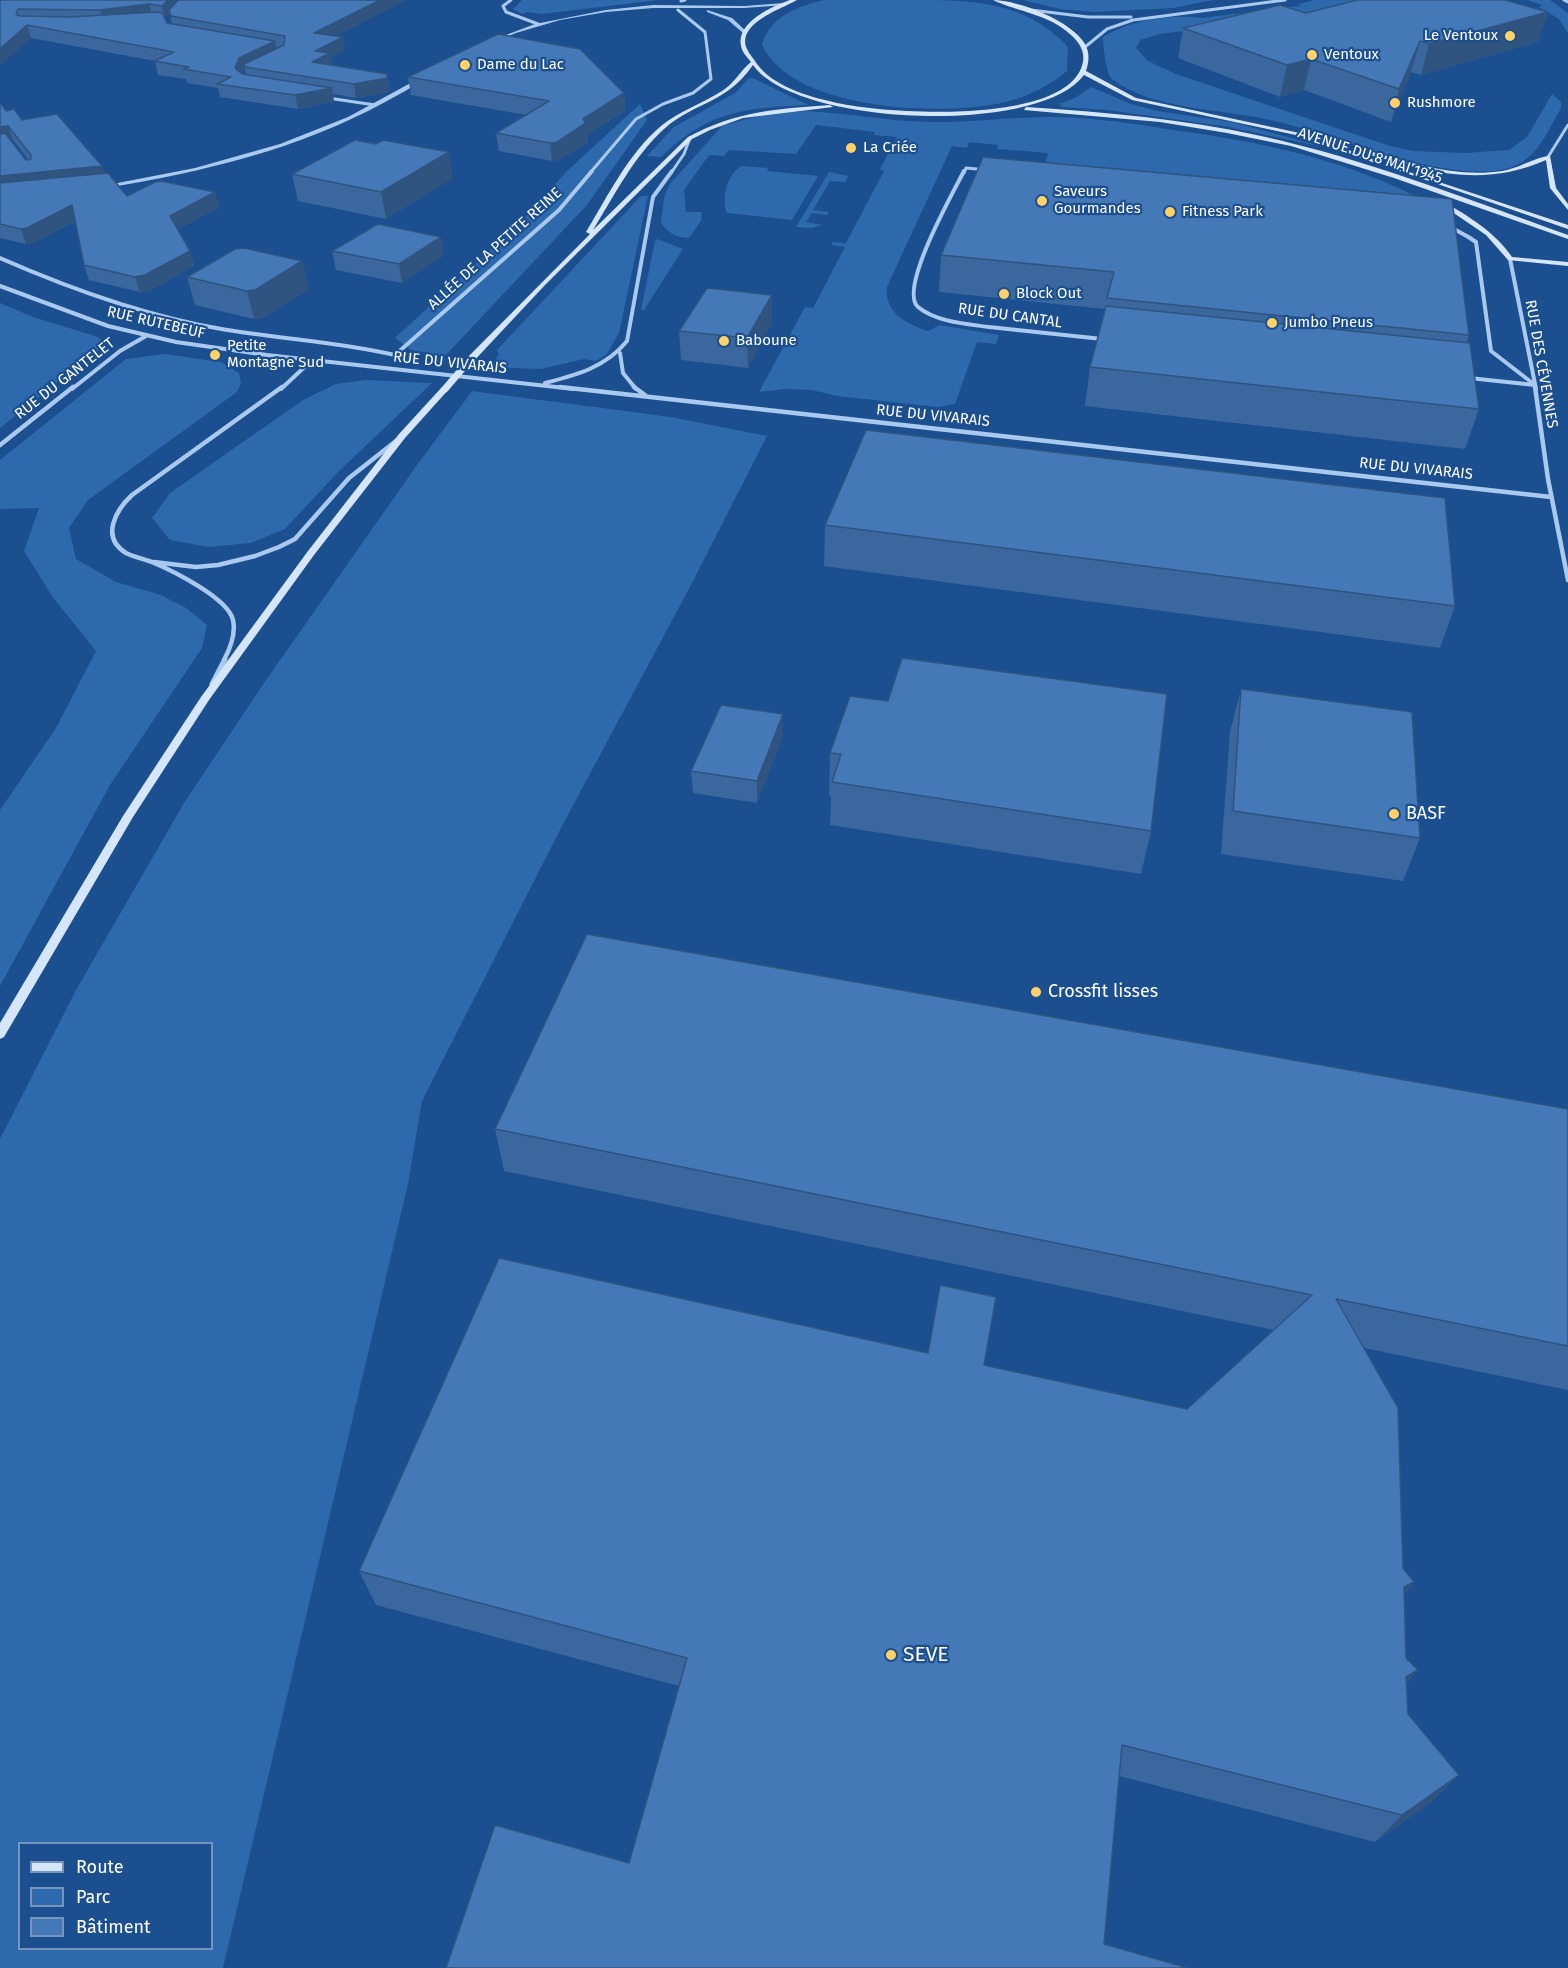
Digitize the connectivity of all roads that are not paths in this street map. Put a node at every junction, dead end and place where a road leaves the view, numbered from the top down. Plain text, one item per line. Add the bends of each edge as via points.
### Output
1 (511, 0) edge
2 (795, 0) edge
3 (995, 0) edge
4 (1285, 0) edge
5 (681, 4) edge
6 (784, 4) junction
7 (1028, 9) junction
8 (1183, 12) junction
9 (538, 24) junction
10 (745, 32) junction
11 (482, 46) edge
12 (1085, 47) junction
13 (751, 64) junction
14 (1083, 72) junction
15 (427, 76) edge
16 (326, 97) edge
17 (375, 105) junction
18 (843, 107) junction
19 (1016, 109) junction
20 (1568, 125) edge
21 (1307, 136) junction
22 (690, 138) junction
23 (1548, 157) junction
24 (1367, 167) junction
25 (100, 186) edge
26 (1568, 208) edge
27 (1568, 227) edge
28 (1568, 237) edge
29 (579, 248) junction
30 (0, 258) edge
31 (1510, 258) junction
32 (1568, 264) edge
33 (0, 286) edge
34 (146, 336) junction
35 (620, 353) junction
36 (312, 360) junction
37 (538, 384) junction
38 (1534, 385) junction
39 (646, 396) junction
40 (402, 436) junction
41 (0, 445) edge
42 (1551, 497) junction
43 (150, 562) junction
44 (1568, 580) edge
45 (205, 699) junction
46 (0, 1034) edge

1 - 9 street via 503,6 506,12
2 - 6 main road
3 - 7 main road
4 - 8 street
5 - 6 street via 738,8
5 - 9 street
5 - 10 street via 730,19
5 - 30 street, ALLÉE DE LA PETITE REINE via 705,32 711,79 693,93 636,119 560,210 395,355 368,347 228,330 151,315 66,288
6 - 10 main road via 756,20
7 - 8 street via 1125,18
7 - 12 main road via 1063,26
8 - 12 street via 1110,26
9 - 11 street
10 - 13 main road via 742,44
12 - 14 main road via 1087,62
13 - 18 main road via 790,90
13 - 29 main road via 724,93 662,127
14 - 19 main road via 1065,90
14 - 21 main road, AVENUE DU 8 MAI 1945 via 1134,99
15 - 17 street
16 - 17 street
17 - 25 street via 268,151 190,171
18 - 19 main road via 934,115
18 - 22 main road via 746,114 710,126
19 - 24 main road, AVENUE DU 8 MAI 1945 via 1085,112 1235,133 1290,144
20 - 23 street
21 - 23 main road via 1432,170 1462,174 1513,172
21 - 27 main road, AVENUE DU 8 MAI 1945
22 - 29 main road
22 - 35 street via 683,157 653,197 631,328
23 - 26 main road via 1553,188
24 - 28 main road, AVENUE DU 8 MAI 1945
24 - 31 main road via 1440,202 1485,230
29 - 40 main road, bridge
31 - 32 main road
31 - 38 street, RUE DES CÉVENNES
33 - 34 street, RUE RUTEBEUF
34 - 36 street, RUE RUTEBEUF
34 - 41 street, RUE DU GANTELET via 120,351
35 - 37 street via 569,377
35 - 39 street via 621,369 628,384
36 - 37 street, RUE DU VIVARAIS
36 - 43 street via 275,394 117,508 111,524 114,538 123,552
37 - 39 street, RUE DU VIVARAIS
38 - 38 street, RUE DU CANTAL via 989,327 924,311 913,301 910,290 966,168 1365,206 1453,229 1476,242 1491,351
38 - 42 street, RUE DES CÉVENNES
39 - 42 street, RUE DU VIVARAIS
40 - 43 street via 349,478 295,539 255,556 218,565
40 - 45 main road
42 - 44 street, RUE DES CÉVENNES
43 - 45 street via 219,601 233,617 229,650
45 - 46 main road via 128,816

